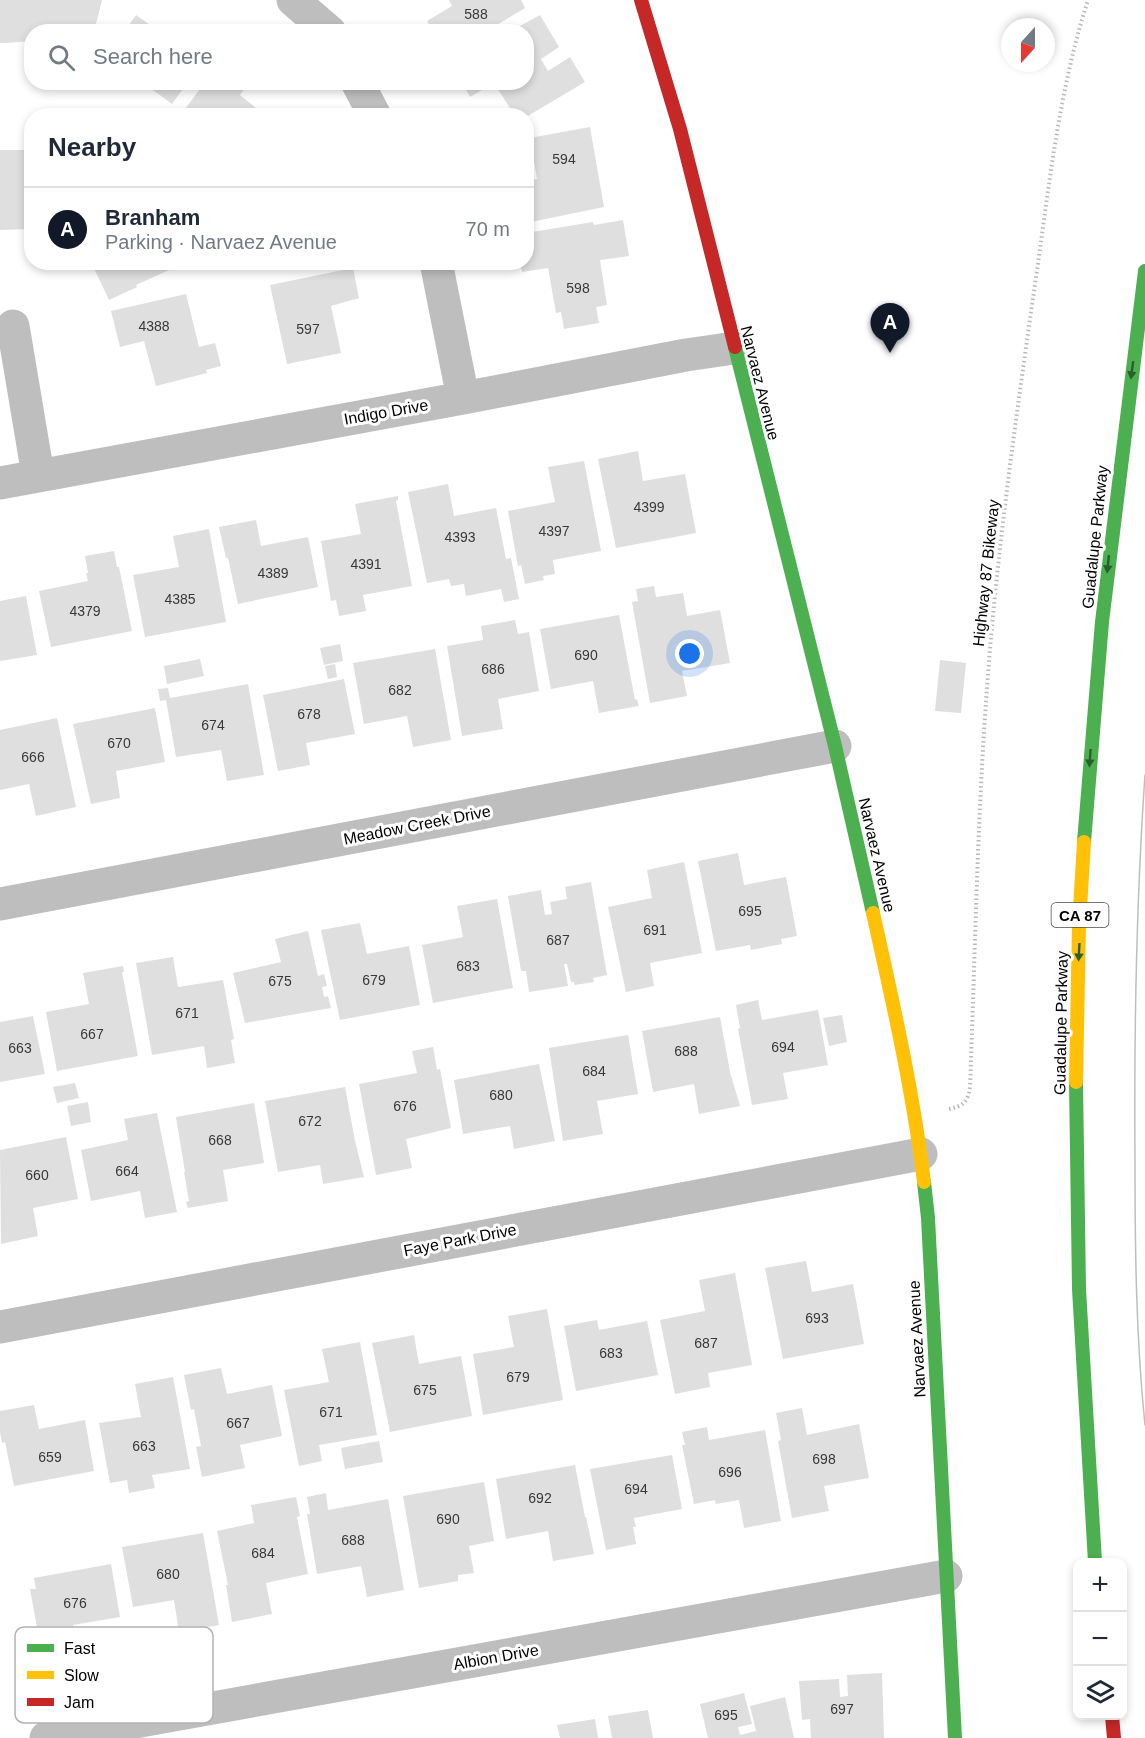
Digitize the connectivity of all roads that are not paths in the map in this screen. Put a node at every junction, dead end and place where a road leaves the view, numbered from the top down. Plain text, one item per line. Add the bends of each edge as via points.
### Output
1 (293, 0) edge
2 (640, 0) edge
3 (321, 24) edge
4 (361, 90) edge
5 (371, 108) edge
6 (438, 270) edge
7 (1145, 271) edge
8 (13, 326) dead end
9 (734, 348) junction
10 (463, 398) junction
11 (38, 475) junction
12 (0, 483) edge
13 (835, 746) junction
14 (0, 904) edge
15 (921, 1154) junction
16 (0, 1327) edge
17 (1095, 1558) edge
18 (946, 1576) junction
19 (213, 1708) edge
20 (1112, 1720) edge
21 (129, 1723) edge
22 (46, 1738) edge
23 (955, 1738) edge
24 (1114, 1738) edge

1 - 3 street
2 - 9 main road, Narvaez Avenue via 680,129
4 - 5 street
6 - 10 street
7 -> 17 main road, Guadalupe Parkway / CA 87 via 1096,683 1078,978 1078,1293
8 - 11 street
9 - 10 street, Indigo Drive
9 - 13 main road, Narvaez Avenue
10 - 11 street, Indigo Drive
11 - 12 street, Indigo Drive
13 - 14 street, Meadow Creek Drive
13 - 15 main road, Narvaez Avenue via 902,1042
15 - 16 street, Faye Park Drive
15 - 18 main road, Narvaez Avenue via 928,1218
18 - 19 street, Albion Drive
18 - 23 main road, Narvaez Avenue
20 - 24 main road
21 - 22 street, Albion Drive

